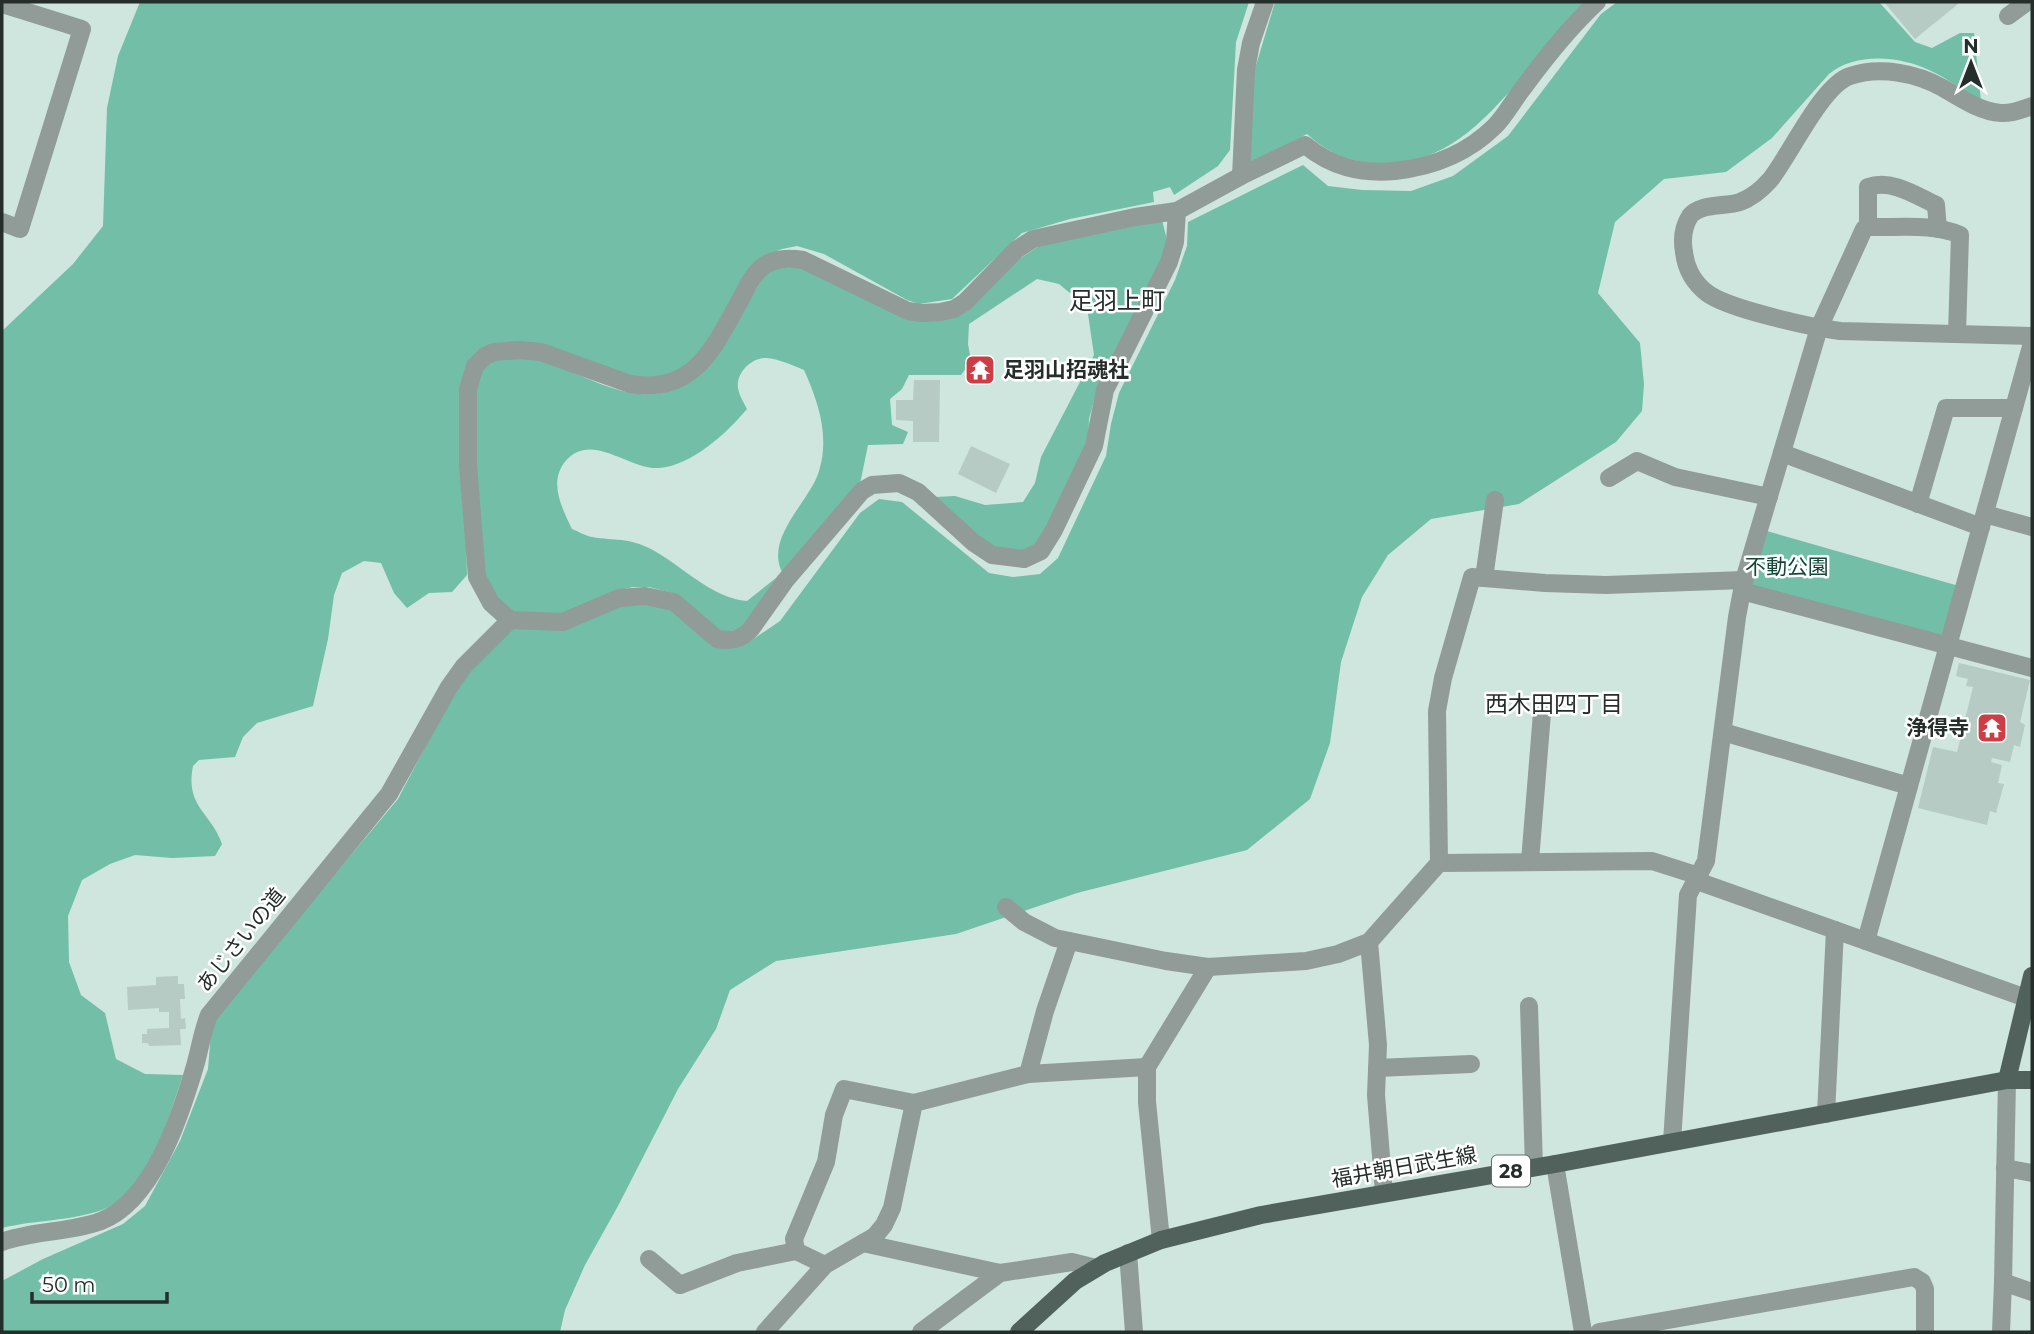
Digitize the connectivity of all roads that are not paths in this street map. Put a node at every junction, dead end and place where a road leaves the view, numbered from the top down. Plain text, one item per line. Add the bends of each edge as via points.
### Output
1 (1265, 2) edge
2 (1597, 2) edge
3 (2026, 2) edge
4 (2, 4) edge
5 (2008, 16) dead end
6 (2032, 106) edge
7 (1241, 176) junction
8 (1177, 212) junction
9 (2, 222) edge
10 (1868, 226) junction
11 (1938, 229) junction
12 (1819, 328) junction
13 (1957, 334) junction
14 (2032, 336) edge
15 (2032, 343) edge
16 (2014, 408) junction
17 (1782, 453) junction
18 (1609, 478) dead end
19 (1769, 497) junction
20 (1495, 500) dead end
21 (1918, 504) junction
22 (1983, 521) junction
23 (2032, 527) edge
24 (1484, 578) junction
25 (1743, 585) junction
26 (510, 620) junction
27 (1948, 647) junction
28 (2032, 668) edge
29 (1542, 713) dead end
30 (1723, 732) junction
31 (1909, 786) junction
32 (1530, 861) junction
33 (1439, 863) junction
34 (1698, 879) junction
35 (1006, 907) dead end
36 (1835, 930) junction
37 (1069, 941) junction
38 (1866, 941) junction
39 (1369, 942) junction
40 (1208, 967) junction
41 (2032, 976) edge
42 (2026, 998) junction
43 (1529, 1006) dead end
44 (1471, 1064) dead end
45 (1147, 1067) junction
46 (1377, 1068) junction
47 (1028, 1074) junction
48 (2007, 1080) junction
49 (2032, 1080) edge
50 (914, 1103) junction
51 (1826, 1114) junction
52 (1672, 1142) junction
53 (1555, 1164) junction
54 (1534, 1167) junction
55 (2005, 1168) junction
56 (2032, 1173) edge
57 (1384, 1193) junction
58 (1161, 1240) junction
59 (2, 1242) edge
60 (863, 1243) junction
61 (796, 1251) junction
62 (1128, 1253) junction
63 (649, 1259) dead end
64 (825, 1265) junction
65 (1096, 1268) junction
66 (1000, 1273) junction
67 (2003, 1282) junction
68 (2032, 1292) edge
69 (1648, 1328) edge
70 (765, 1332) edge
71 (921, 1332) edge
72 (1019, 1332) edge
73 (1134, 1332) edge
74 (1583, 1332) edge
75 (1599, 1332) edge
76 (1925, 1332) edge
77 (2001, 1332) edge

1 - 7 street via 1246,70
2 - 7 street via 1544,60 1496,125 1445,159 1404,170 1357,171 1321,158 1306,145
3 - 5 street
4 - 9 street via 82,29 20,229
6 - 12 street via 2003,114 1990,111 1909,74 1847,77 1835,84 1756,194 1740,202 1701,208 1691,215 1683,233 1684,257 1692,276 1709,294
7 - 8 street
8 - 26 street via 1168,262 1105,390 1094,446 1054,530 1033,556 992,555 918,492 899,483 881,483 862,491 785,581 751,629 737,639 717,639 674,602 645,596 619,598 563,622
8 - 26 street via 1033,239 965,302 940,312 908,311 803,260 765,265 750,282 707,358 669,383 630,384 541,352 504,350 485,356 475,366 468,389 470,512 480,587
10 - 11 street
10 - 11 street via 1868,187 1891,184 1936,205
10 - 12 street
11 - 13 street via 1960,235
12 - 13 street
12 - 17 street
13 - 14 street
15 - 16 street
16 - 21 street via 1946,408
16 - 22 street
17 - 19 street
17 - 21 street
18 - 19 street via 1637,461 1675,477
19 - 25 street
20 - 24 street
21 - 22 street
22 - 23 street
22 - 27 street
24 - 25 street via 1606,585
24 - 33 street via 1472,577 1437,711
25 - 27 street
25 - 30 street
26 - 59 street, あじさいの道 via 449,687 389,794 209,1015 169,1138 140,1193 102,1221
27 - 28 street
27 - 31 street
29 - 32 street
30 - 31 street
30 - 34 street via 1706,861
31 - 38 street
32 - 33 street
32 - 34 street via 1651,861
33 - 39 street
34 - 36 street
34 - 52 street via 1688,895
35 - 37 street via 1024,922
36 - 38 street
36 - 51 street
37 - 40 street
37 - 47 street
38 - 42 street
39 - 40 street via 1306,961
39 - 46 street
40 - 45 street
41 - 42 main road
42 - 48 main road
43 - 54 street
44 - 46 street
45 - 47 street
45 - 58 street
46 - 57 street
47 - 50 street
48 - 49 main road, 福井朝日武生線 / 28
48 - 51 main road, 福井朝日武生線 / 28
48 - 55 street
50 - 60 street via 891,1208 879,1231
50 - 61 street via 844,1089 826,1162 796,1230
51 - 52 main road, 福井朝日武生線 / 28
52 - 53 main road, 福井朝日武生線 / 28
53 - 54 main road, 福井朝日武生線 / 28
53 - 74 street
54 - 57 main road, 福井朝日武生線 / 28
55 - 56 street
55 - 67 street
57 - 58 main road, 福井朝日武生線 / 28 via 1261,1215
58 - 62 main road, 福井朝日武生線 / 28
60 - 64 street
60 - 66 street
61 - 63 street via 737,1264 680,1285
61 - 64 street
62 - 65 main road, 福井朝日武生線 / 28
62 - 73 street
64 - 70 street
65 - 66 street via 1072,1262
65 - 72 main road, 福井朝日武生線 / 28
66 - 71 street
67 - 68 street
67 - 77 street
69 - 75 street
69 - 76 street via 1914,1277 1925,1289

